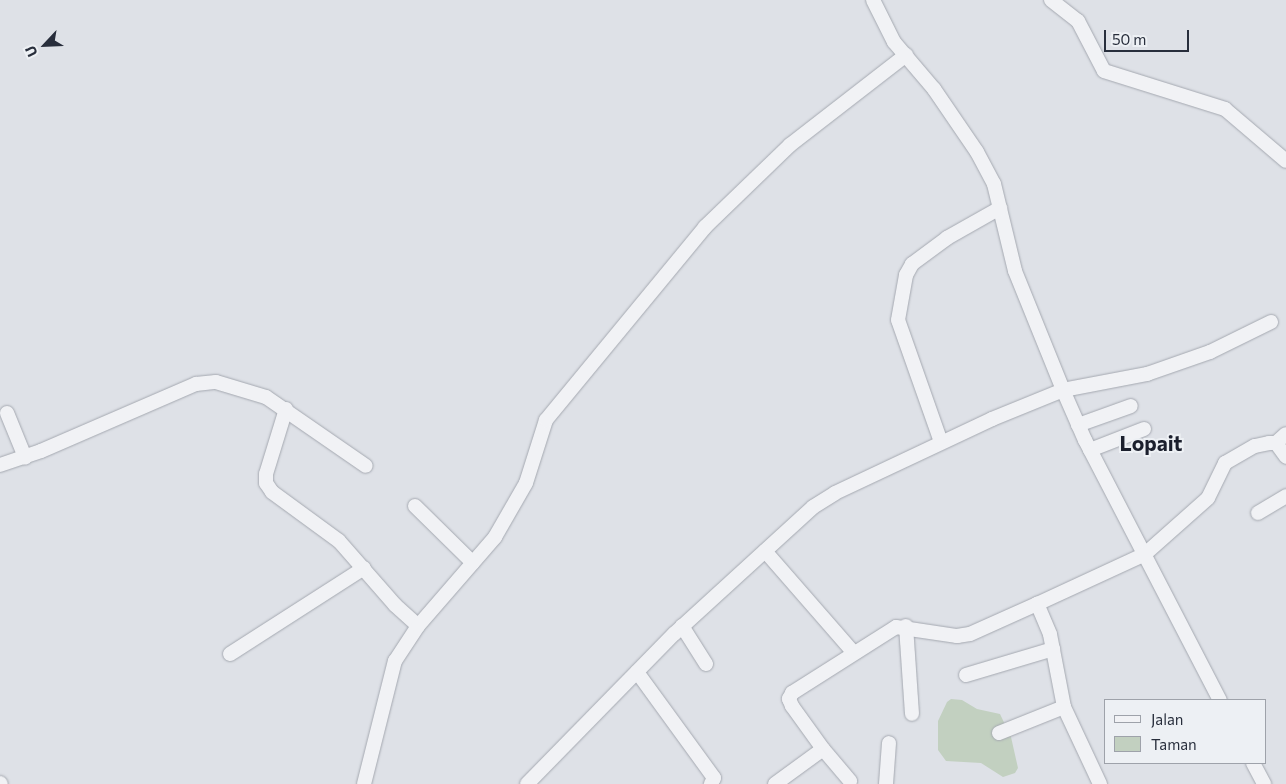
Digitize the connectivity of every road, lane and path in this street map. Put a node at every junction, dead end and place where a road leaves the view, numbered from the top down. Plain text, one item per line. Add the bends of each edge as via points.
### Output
1 (874, 0) edge
2 (1051, 0) edge
3 (906, 56) junction
4 (1286, 161) edge
5 (1000, 208) junction
6 (1271, 322) dead end
7 (1063, 390) junction
8 (1131, 406) dead end
9 (286, 409) junction
10 (7, 413) dead end
11 (1078, 425) junction
12 (1144, 429) dead end
13 (1281, 438) edge
14 (941, 442) junction
15 (1090, 450) junction
16 (25, 457) junction
17 (1286, 457) edge
18 (0, 465) edge
19 (366, 466) dead end
20 (1286, 496) edge
21 (416, 506) dead end
22 (1258, 513) dead end
23 (765, 551) junction
24 (1145, 554) junction
25 (473, 563) junction
26 (364, 568) junction
27 (1037, 604) junction
28 (418, 626) junction
29 (682, 626) junction
30 (906, 626) junction
31 (1053, 649) junction
32 (853, 652) junction
33 (230, 654) dead end
34 (706, 664) dead end
35 (637, 672) junction
36 (966, 674) dead end
37 (1219, 699) edge
38 (1064, 707) junction
39 (912, 714) dead end
40 (999, 733) dead end
41 (889, 743) dead end
42 (824, 748) junction
43 (1254, 764) edge
44 (850, 781) dead end
45 (364, 784) edge
46 (527, 784) edge
47 (711, 784) edge
48 (775, 784) edge
49 (886, 784) edge
50 (1100, 784) edge
51 (1264, 784) edge

1 - 3 street via 894,42
2 - 4 street via 1078,21 1104,71 1225,108
3 - 5 street via 978,152 994,184
3 - 25 street via 790,145 705,227 546,420 526,483 495,537
5 - 7 street via 1015,271
5 - 14 street via 947,238 912,264 906,275 898,320
6 - 7 street via 1210,352 1162,369
7 - 11 street
7 - 14 street
8 - 11 street
9 - 16 street via 235,385 196,384
9 - 19 street
9 - 26 street via 266,483 278,499 339,541
10 - 16 street
11 - 15 street
12 - 15 street
13 - 17 street
13 - 24 street via 1255,446 1225,463 1208,498
14 - 23 street via 835,493 813,507
15 - 24 street
16 - 18 street
20 - 22 street
21 - 25 street
23 - 29 street
23 - 32 street
24 - 27 street
24 - 37 street
25 - 28 street
26 - 28 street via 395,606
26 - 33 street
27 - 30 street via 970,634 957,636
27 - 31 street
28 - 45 street via 395,660
29 - 34 street
29 - 35 street
30 - 32 street via 896,627
30 - 39 street
31 - 36 street
31 - 38 street
32 - 42 street via 792,692 789,699
35 - 46 street
35 - 47 street via 714,778
38 - 40 street
38 - 50 street
41 - 49 street
42 - 44 street
42 - 48 street
43 - 51 street

